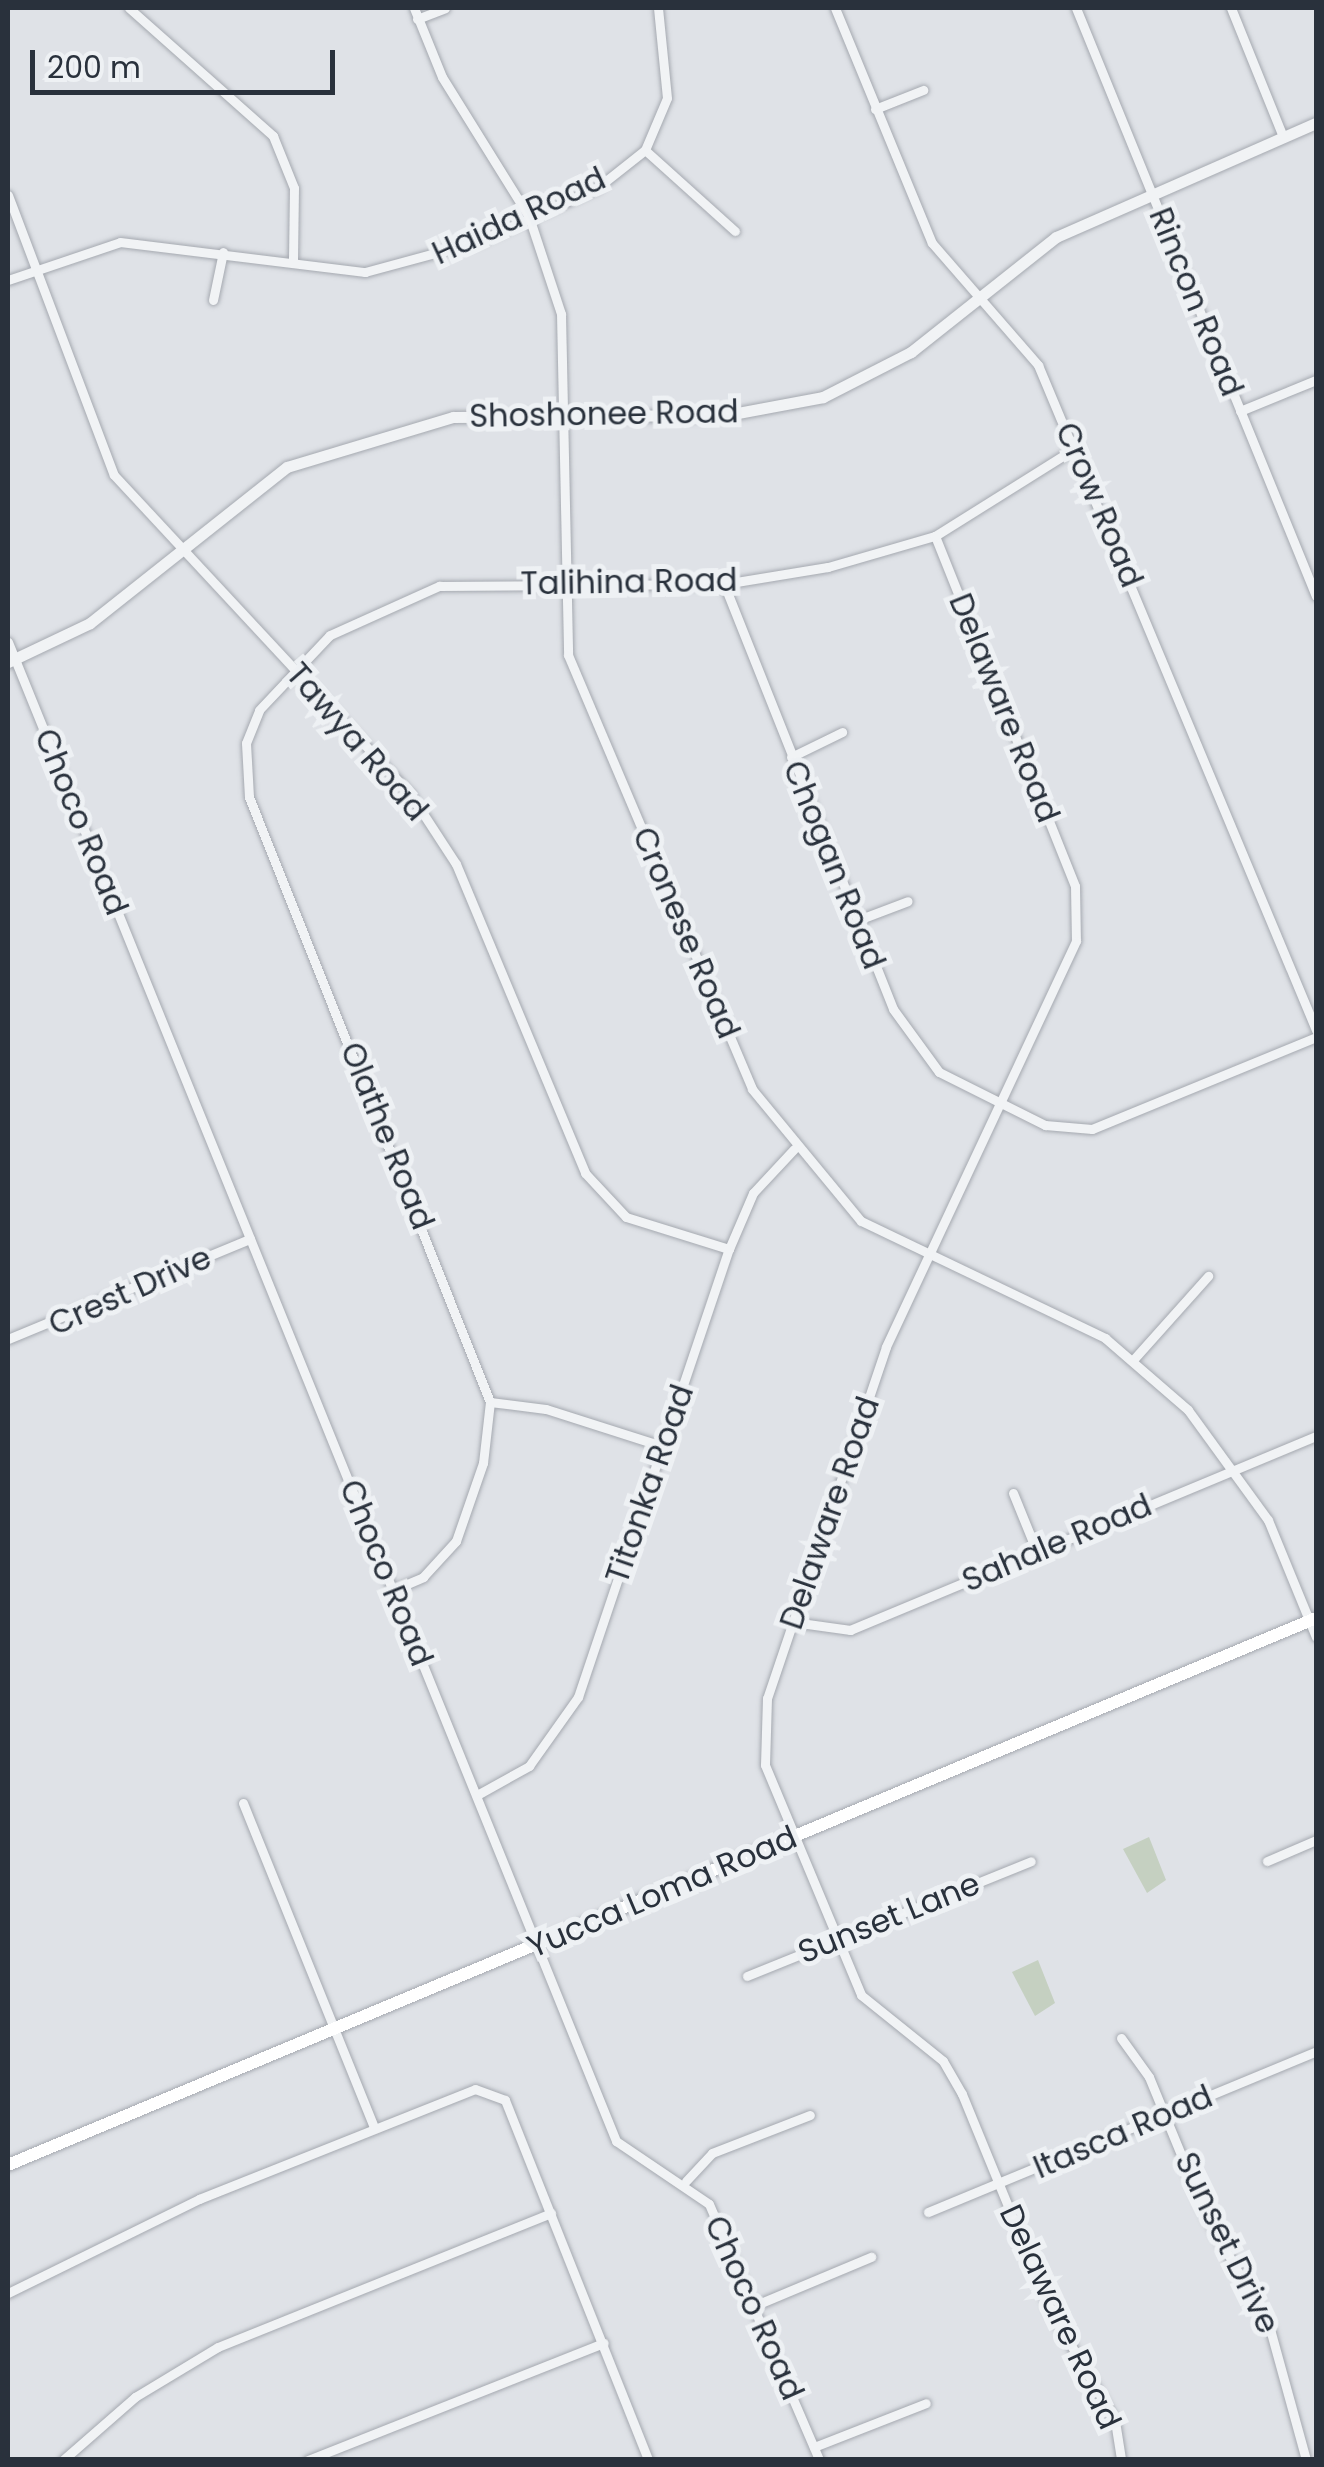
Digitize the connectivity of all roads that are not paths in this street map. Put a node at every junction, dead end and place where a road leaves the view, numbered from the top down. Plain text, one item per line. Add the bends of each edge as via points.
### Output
1 (129, 8) edge
2 (444, 8) edge
3 (658, 8) edge
4 (836, 8) edge
5 (1076, 8) edge
6 (1232, 8) edge
7 (415, 13) edge
8 (923, 90) dead end
9 (876, 109) junction
10 (1316, 123) edge
11 (1283, 137) junction
12 (645, 150) junction
13 (1152, 190) junction
14 (8, 196) edge
15 (529, 217) junction
16 (735, 232) dead end
17 (223, 252) junction
18 (293, 262) junction
19 (38, 268) junction
20 (8, 280) edge
21 (980, 296) junction
22 (213, 300) dead end
23 (1316, 380) edge
24 (1240, 411) junction
25 (561, 418) junction
26 (1076, 446) junction
27 (935, 536) junction
28 (178, 550) junction
29 (560, 583) junction
30 (724, 584) junction
31 (1316, 596) edge
32 (8, 642) edge
33 (11, 660) edge
34 (293, 666) junction
35 (842, 732) dead end
36 (791, 758) junction
37 (908, 901) dead end
38 (858, 920) junction
39 (1316, 1034) edge
40 (998, 1107) junction
41 (794, 1149) junction
42 (250, 1239) junction
43 (729, 1249) junction
44 (924, 1258) junction
45 (1208, 1276) dead end
46 (8, 1339) edge
47 (1133, 1360) junction
48 (490, 1402) junction
49 (1316, 1436) edge
50 (662, 1446) junction
51 (1235, 1468) junction
52 (1013, 1493) dead end
53 (1037, 1552) junction
54 (392, 1590) junction
55 (1313, 1620) edge
56 (793, 1622) junction
57 (1316, 1637) edge
58 (477, 1794) junction
59 (242, 1803) dead end
60 (791, 1838) junction
61 (1316, 1840) edge
62 (1031, 1861) dead end
63 (1266, 1861) dead end
64 (834, 1941) junction
65 (536, 1944) junction
66 (747, 1976) dead end
67 (334, 2030) junction
68 (1121, 2038) dead end
69 (1316, 2051) edge
70 (810, 2114) dead end
71 (1167, 2114) junction
72 (374, 2128) junction
73 (8, 2165) edge
74 (686, 2182) junction
75 (998, 2184) junction
76 (928, 2212) dead end
77 (550, 2213) junction
78 (871, 2258) dead end
79 (8, 2294) edge
80 (756, 2305) junction
81 (604, 2343) junction
82 (926, 2402) dead end
83 (814, 2447) junction
84 (66, 2459) edge
85 (308, 2460) edge
86 (648, 2460) edge
87 (819, 2460) edge
88 (1121, 2460) edge
89 (1306, 2460) edge

1 - 18 street via 273,136 294,188
2 - 7 street
3 - 12 street, Haida Road via 667,98
4 - 9 street, Crow Road
5 - 13 street, Rincon Road
6 - 11 street
7 - 15 street, Cronese Road
8 - 9 street
9 - 21 street, Crow Road via 932,243
10 - 11 street, Shoshonee Road
11 - 13 street, Shoshonee Road
12 - 15 street, Haida Road via 597,188
12 - 16 street
13 - 21 street, Shoshonee Road via 1056,237
13 - 24 street, Rincon Road
14 - 19 street, Tawya Road
15 - 18 street, Haida Road via 422,261 365,272
15 - 25 street, Cronese Road via 561,314
17 - 18 street, Haida Road
17 - 19 street, Haida Road via 120,242
17 - 22 street
19 - 20 street, Haida Road
19 - 28 street, Tawya Road via 114,474
21 - 25 street, Shoshonee Road via 911,352 823,398 727,415
21 - 26 street, Crow Road via 1038,365
23 - 24 street
24 - 31 street, Rincon Road
25 - 28 street, Shoshonee Road via 452,417 348,443 287,467
25 - 29 street, Cronese Road
26 - 27 street, Talihina Road
26 - 39 street, Crow Road
27 - 30 street, Talihina Road
27 - 40 street, Delaware Road via 1075,886 1076,941
28 - 33 street, Shoshonee Road via 90,624
28 - 34 street, Tawya Road
29 - 30 street, Talihina Road
29 - 34 street, Talihina Road via 440,586 366,612
29 - 41 street, Cronese Road via 568,655 752,1089
30 - 36 street, Chogan Road
32 - 33 street, Choco Road
33 - 42 street, Choco Road
34 - 43 street, Tawya Road via 411,794 456,864 585,1173 626,1217
34 - 48 street, Olathe Road via 250,728 249,798
35 - 36 street
36 - 38 street, Chogan Road
37 - 38 street
38 - 40 street, Chogan Road via 893,1010 938,1072
39 - 40 street, Chogan Road via 1092,1129
40 - 44 street, Delaware Road
41 - 43 street, Titonka Road via 753,1194
41 - 44 street, Cronese Road via 861,1221
42 - 46 street, Crest Drive
42 - 54 street, Choco Road
43 - 50 street, Titonka Road
44 - 47 street, Cronese Road via 1034,1300
44 - 56 street, Delaware Road
45 - 47 street
47 - 51 street, Cronese Road
48 - 50 street via 546,1408
48 - 54 street, Olathe Road via 483,1463 456,1542 423,1577
49 - 51 street, Sahale Road
50 - 58 street, Titonka Road via 578,1698 529,1766
51 - 53 street, Sahale Road
51 - 55 street, Cronese Road
52 - 53 street
53 - 56 street, Sahale Road via 850,1630
54 - 58 street, Choco Road
55 - 57 street, Cronese Road
55 - 60 main road, Yucca Loma Road
56 - 60 street, Delaware Road via 767,1698 764,1765
58 - 65 street, Choco Road
59 - 67 street
60 - 64 street, Delaware Road
60 - 65 main road, Yucca Loma Road
61 - 63 street
62 - 64 street, Sunset Lane
64 - 66 street, Sunset Lane
64 - 75 street, Delaware Road via 861,1995 943,2061
65 - 67 main road, Yucca Loma Road
65 - 74 street, Choco Road via 616,2141
67 - 72 street
67 - 73 main road, Yucca Loma Road
68 - 71 street, Sunset Drive
69 - 71 street, Itasca Road
70 - 74 street via 712,2153
71 - 75 street, Itasca Road
71 - 89 street, Sunset Drive via 1206,2215 1270,2328
72 - 77 street via 476,2089 504,2100
72 - 79 street via 199,2199
74 - 80 street, Choco Road via 721,2225
75 - 76 street, Itasca Road
75 - 88 street, Delaware Road via 1050,2309 1115,2421
77 - 81 street
77 - 84 street via 218,2348 135,2397
78 - 80 street
80 - 83 street, Choco Road
81 - 85 street
81 - 86 street
82 - 83 street
83 - 87 street, Choco Road

